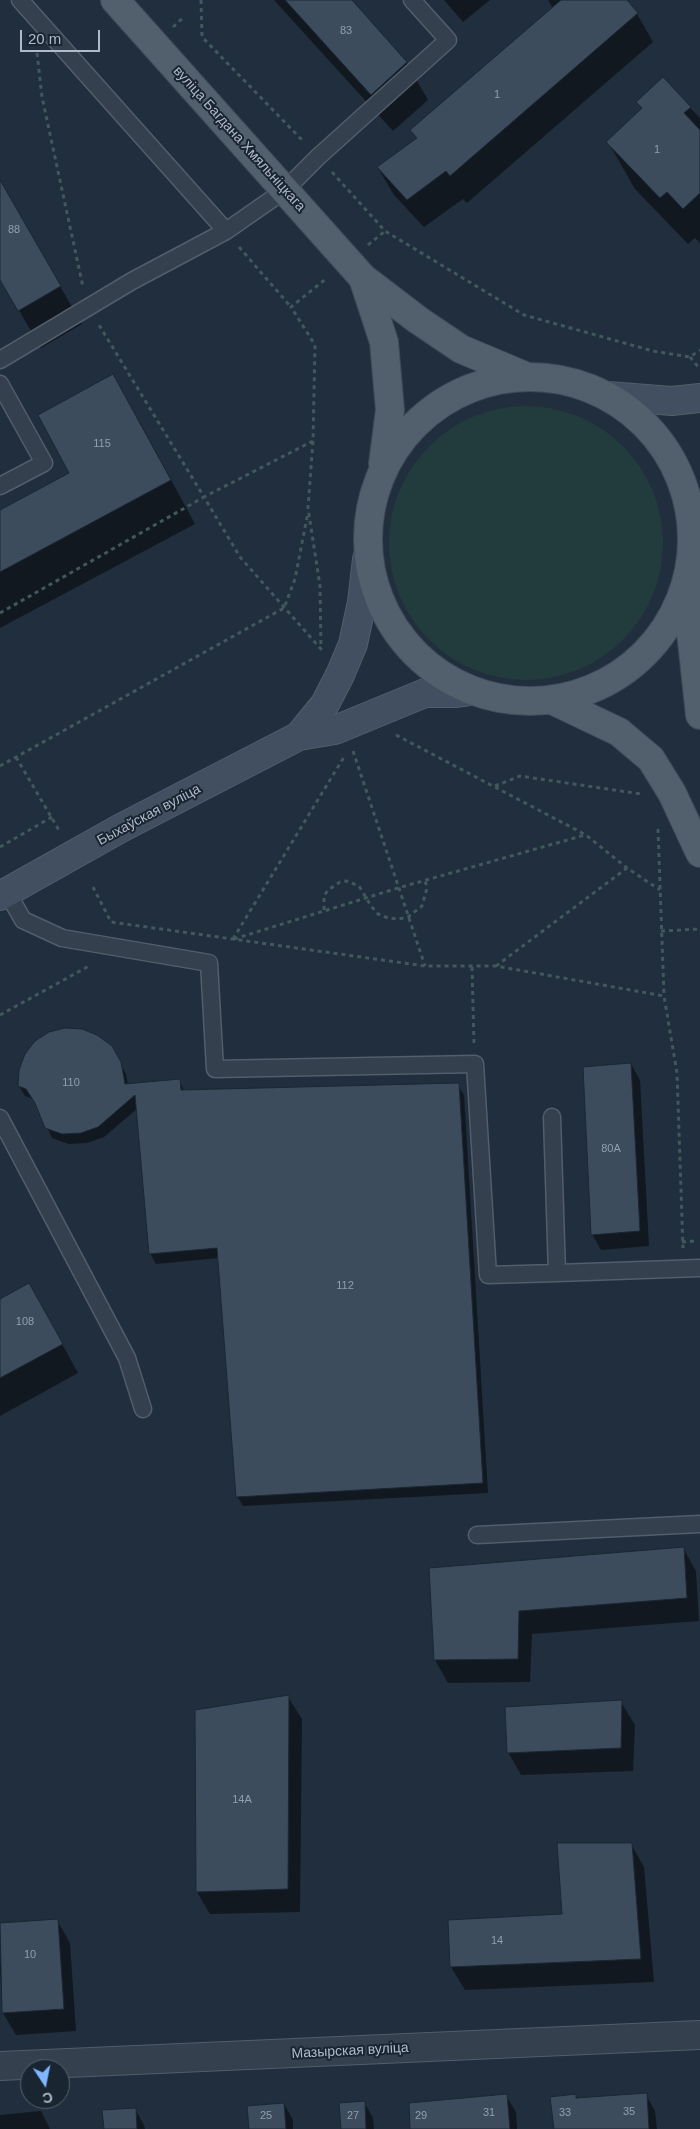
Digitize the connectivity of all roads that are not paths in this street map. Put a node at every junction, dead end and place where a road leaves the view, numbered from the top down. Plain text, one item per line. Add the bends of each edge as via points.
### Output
1 (20, 0) edge
2 (115, 0) edge
3 (412, 0) edge
4 (285, 190) junction
5 (226, 231) junction
6 (363, 278) junction
7 (0, 360) edge
8 (525, 376) junction
9 (0, 384) edge
10 (608, 396) junction
11 (700, 398) edge
12 (382, 469) junction
13 (0, 486) edge
14 (696, 516) edge
15 (367, 559) junction
16 (686, 586) junction
17 (471, 691) junction
18 (554, 700) junction
19 (700, 715) edge
20 (299, 736) junction
21 (700, 853) edge
22 (4, 894) edge
23 (552, 1117) dead end
24 (0, 1118) edge
25 (692, 1268) edge
26 (557, 1273) junction
27 (143, 1409) dead end
28 (700, 1524) edge
29 (477, 1535) dead end
30 (700, 2035) edge
31 (0, 2066) edge

1 - 5 lane
2 - 4 main road, вуліца Багдана Хмяльніцкага
3 - 4 lane via 448,40
4 - 5 lane
4 - 6 main road, вуліца Багдана Хмяльніцкага
5 - 7 lane via 87,306
6 - 8 main road, вуліца Багдана Хмяльніцкага via 461,349
6 - 12 main road, вуліца Багдана Хмяльніцкага via 384,342 390,410
8 - 10 main road via 568,380
8 - 12 main road via 467,388 417,420
9 - 13 lane via 44,464
10 - 11 main road via 672,402
10 - 14 main road via 650,428 679,472
12 - 15 main road via 368,513
14 - 16 main road
15 - 17 main road via 385,615 421,662
15 - 20 main road, Быхаўская вуліца via 353,644 325,704
16 - 18 main road via 658,640 612,680
16 - 19 main road
17 - 18 main road via 512,702
17 - 20 main road, Быхаўская вуліца via 425,693 335,730
18 - 21 main road via 620,732 651,759 672,793
20 - 22 main road, Быхаўская вуліца via 121,828
22 - 26 lane via 22,920 62,938 209,963 215,1069 475,1064 488,1275
23 - 26 lane
24 - 27 lane via 128,1358
25 - 26 lane
28 - 29 lane
30 - 31 street, Мазырская вуліца

